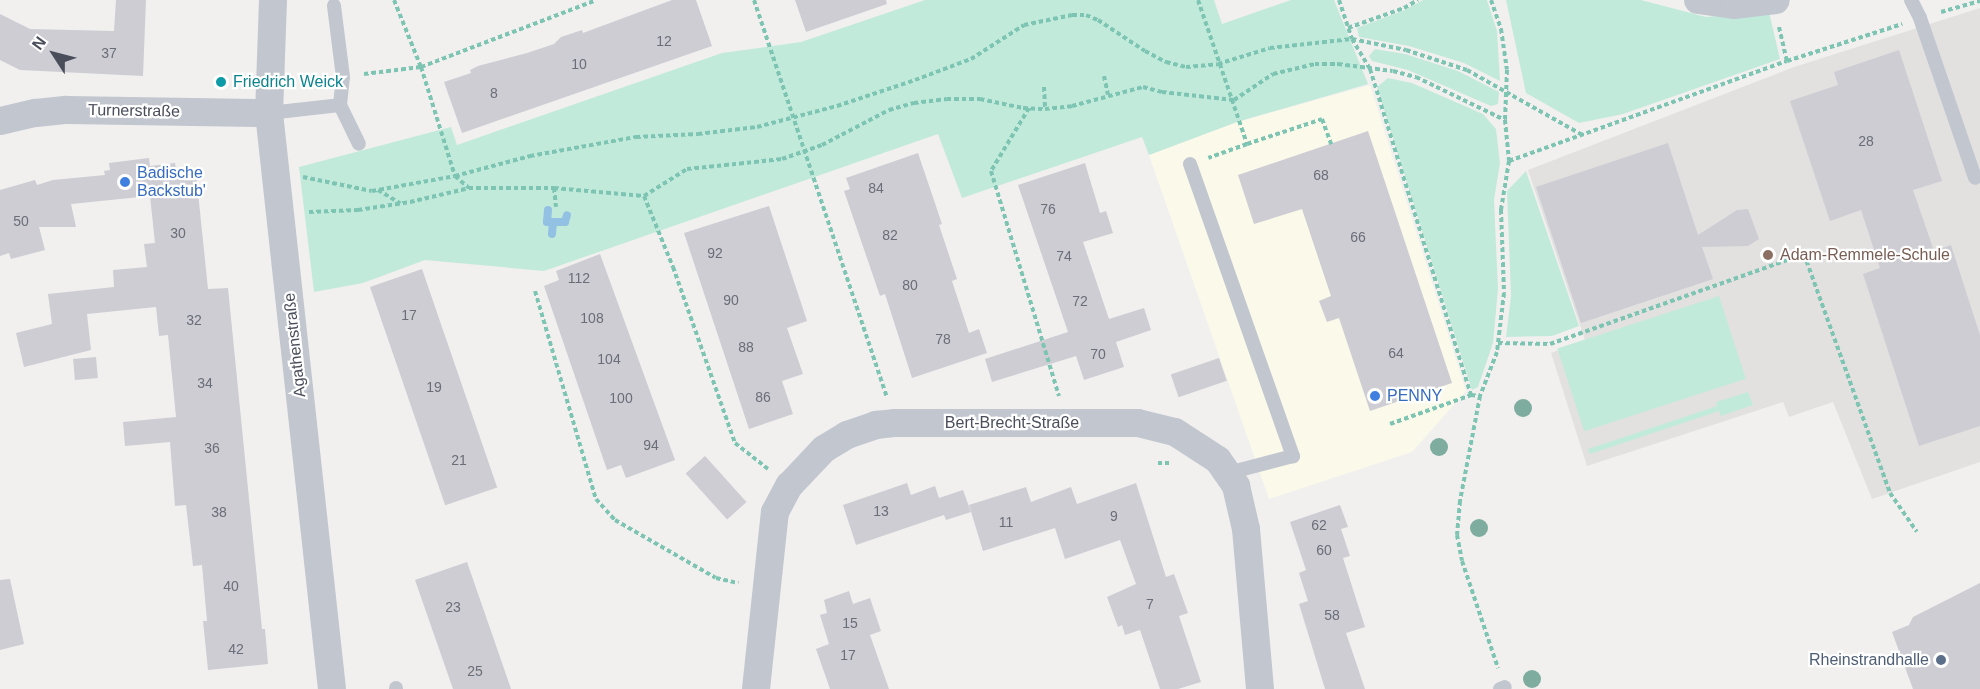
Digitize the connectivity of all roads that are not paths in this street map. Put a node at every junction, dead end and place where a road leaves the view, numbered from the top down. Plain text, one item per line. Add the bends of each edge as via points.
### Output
1 (273, 0) edge
2 (1698, 0) edge
3 (1775, 0) edge
4 (1911, 0) edge
5 (334, 6) dead end
6 (340, 105) junction
7 (269, 113) junction
8 (0, 121) edge
9 (359, 144) dead end
10 (1190, 164) road end
11 (1975, 177) dead end
12 (1228, 473) junction
13 (332, 689) edge
14 (756, 689) edge
15 (1260, 689) edge

1 - 7 street, Agathenstraße
2 - 3 street via 1734,4
4 - 11 lane
5 - 6 lane via 342,77
6 - 7 lane
6 - 9 lane
7 - 8 street, Turnerstraße via 67,110
7 - 13 street, Agathenstraße
10 - 12 lane via 1293,456
12 - 14 street, Bert-Brecht-Straße via 1218,460 1191,441 1138,423 896,423 847,435 824,449 789,486 775,512
12 - 15 street, Bert-Brecht-Straße via 1242,504 1246,529

